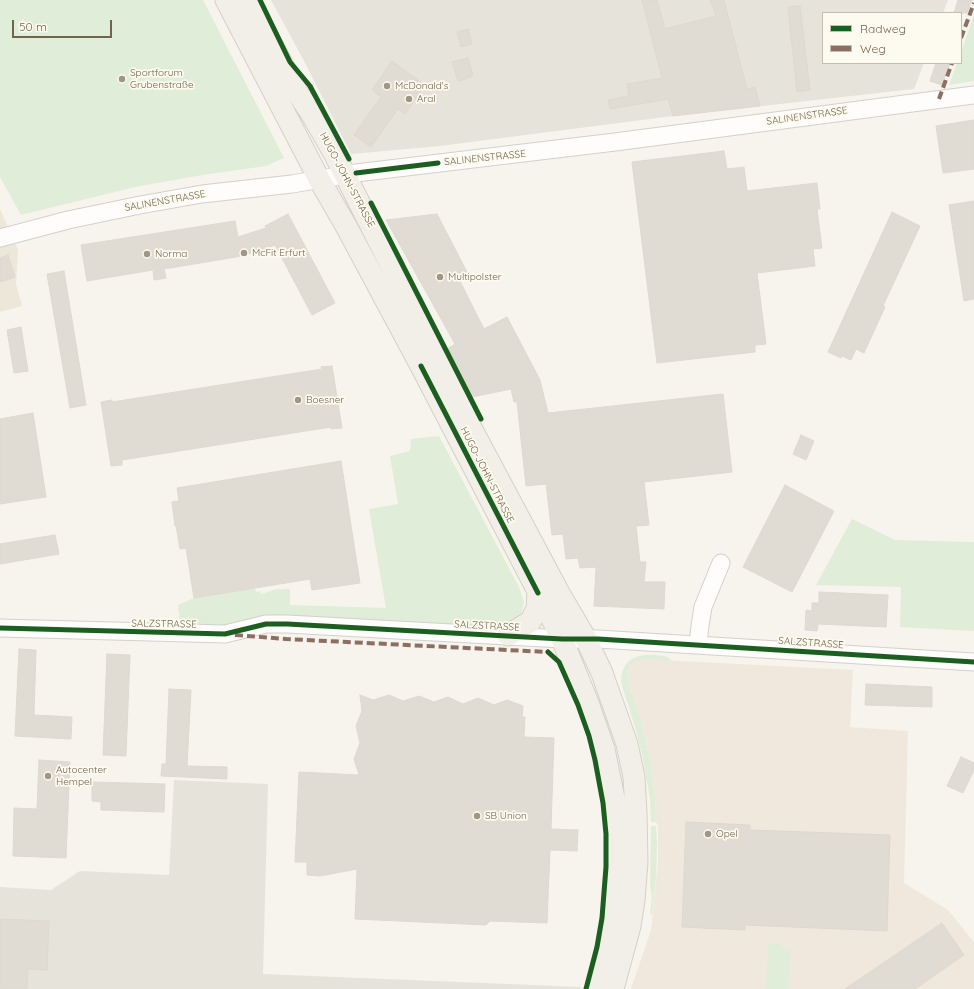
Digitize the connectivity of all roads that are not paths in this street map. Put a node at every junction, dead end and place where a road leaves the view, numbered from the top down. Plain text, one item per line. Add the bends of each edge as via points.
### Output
1 (226, 0) edge
2 (248, 0) edge
3 (974, 95) edge
4 (345, 175) junction
5 (319, 179) junction
6 (2, 233) edge
7 (721, 563) dead end
8 (538, 593) junction
9 (0, 628) edge
10 (508, 636) junction
11 (562, 639) junction
12 (586, 639) junction
13 (698, 644) junction
14 (974, 662) edge
15 (598, 989) edge
16 (613, 989) edge

1 - 5 main road, HUGO-JOHN-STRASSE
2 - 4 main road, HUGO-JOHN-STRASSE
3 - 4 street, SALINENSTRASSE
4 - 5 street, SALINENSTRASSE
4 - 12 main road, HUGO-JOHN-STRASSE via 469,424
5 - 6 street, SALINENSTRASSE via 202,194
5 - 8 main road, HUGO-JOHN-STRASSE
7 - 13 street via 703,607
8 - 10 main road via 537,609 530,622
8 - 11 main road, HUGO-JOHN-STRASSE
9 - 10 street, SALZSTRASSE via 225,634 266,624 287,624
10 - 11 street, SALZSTRASSE
11 - 12 street, SALZSTRASSE
11 - 15 main road, HUGO-JOHN-STRASSE via 604,749 614,798 617,828 615,898 607,954
12 - 13 street, SALZSTRASSE
12 - 16 main road, HUGO-JOHN-STRASSE via 602,673 628,744 634,777 637,862 634,900 630,926
13 - 14 street, SALZSTRASSE

